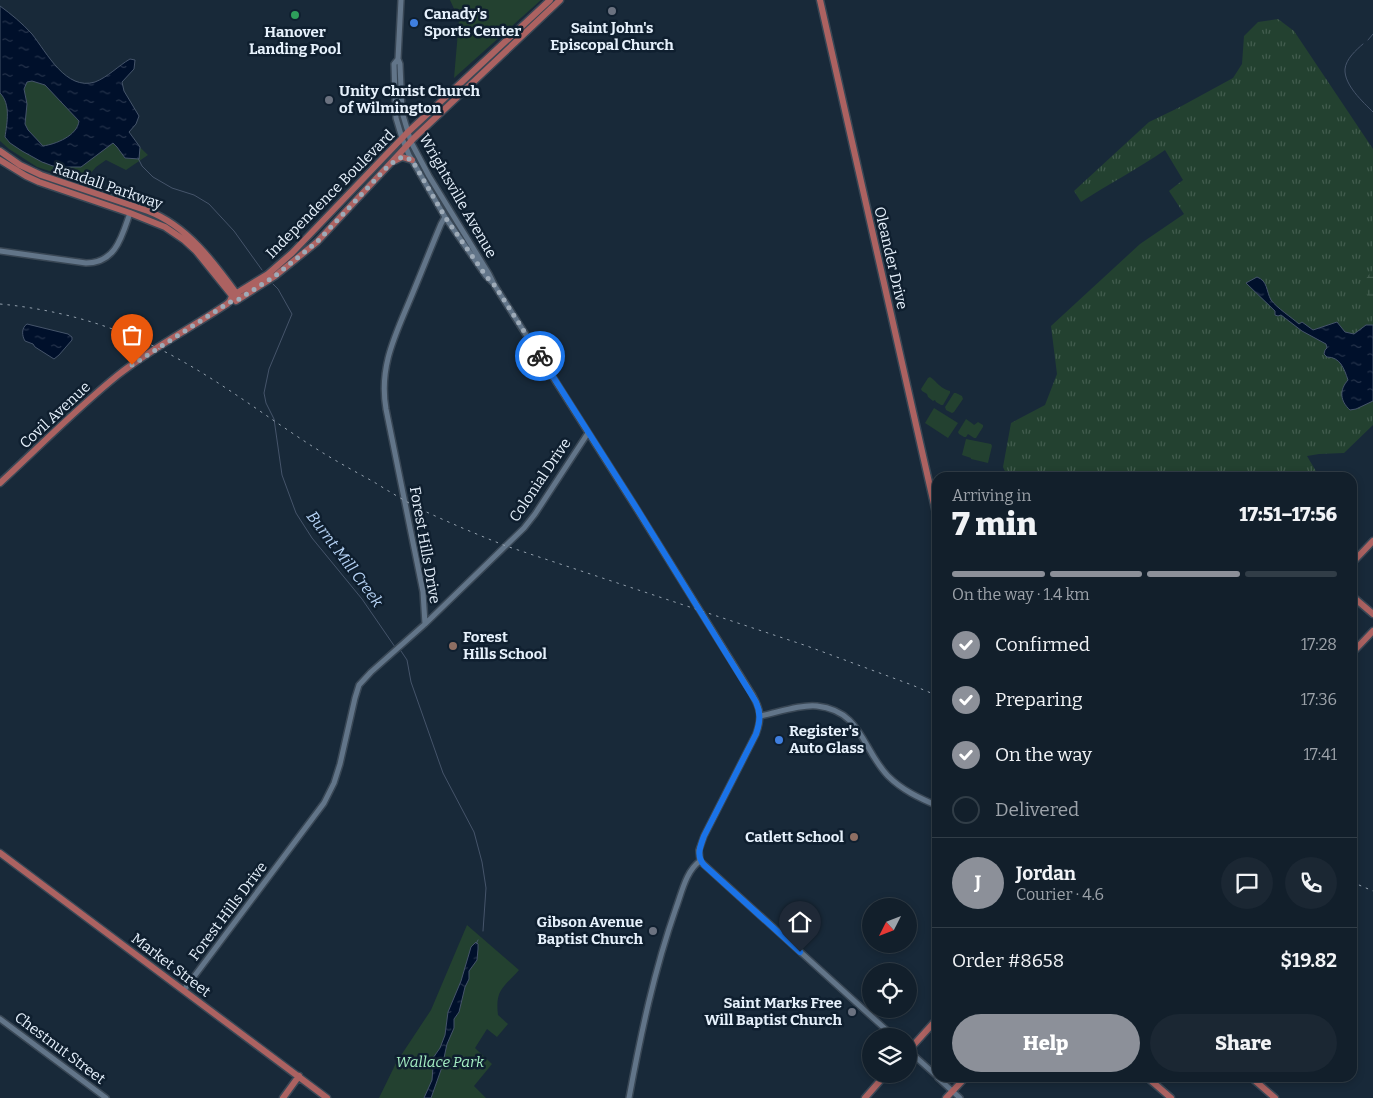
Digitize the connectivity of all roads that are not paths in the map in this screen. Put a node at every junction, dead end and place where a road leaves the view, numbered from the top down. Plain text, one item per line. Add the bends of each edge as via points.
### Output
1 (401, 0) edge
2 (550, 0) edge
3 (560, 0) edge
4 (820, 0) edge
5 (398, 59) junction
6 (407, 133) junction
7 (402, 138) junction
8 (408, 144) junction
9 (0, 151) edge
10 (0, 160) edge
11 (412, 160) junction
12 (389, 165) junction
13 (130, 213) junction
14 (445, 217) junction
15 (0, 251) edge
16 (495, 286) junction
17 (235, 298) junction
18 (588, 433) junction
19 (0, 483) edge
20 (932, 495) edge
21 (1373, 541) edge
22 (1357, 558) edge
23 (1357, 600) edge
24 (1373, 614) edge
25 (425, 624) junction
26 (1373, 631) edge
27 (1357, 648) edge
28 (760, 716) junction
29 (932, 803) edge
30 (0, 853) edge
31 (700, 860) junction
32 (184, 990) junction
33 (0, 1019) edge
34 (932, 1025) edge
35 (884, 1028) edge
36 (917, 1041) edge
37 (917, 1057) edge
38 (932, 1071) edge
39 (299, 1076) junction
40 (943, 1082) edge
41 (961, 1082) edge
42 (1153, 1082) edge
43 (1257, 1082) edge
44 (878, 1083) edge
45 (953, 1091) junction
46 (106, 1098) edge
47 (283, 1098) edge
48 (327, 1098) edge
49 (629, 1098) edge
50 (865, 1098) edge
51 (946, 1098) edge
52 (960, 1098) edge
53 (1171, 1098) edge
54 (1275, 1098) edge

1 - 5 street, Wrightsville Avenue
2 - 6 main road, Independence Boulevard
3 - 8 main road, Independence Boulevard
4 - 20 main road, Oleander Drive
5 - 6 street, Wrightsville Avenue
5 - 7 street, Wrightsville Avenue via 394,64 396,118
6 - 7 main road, Independence Boulevard
6 - 8 street, Wrightsville Avenue
7 - 8 street, Wrightsville Avenue
7 - 17 main road, Independence Boulevard via 292,253
8 - 11 street, Wrightsville Avenue
8 - 12 main road, Independence Boulevard
8 - 16 street, Wrightsville Avenue
9 - 17 main road, Randall Parkway via 41,175 164,219 196,244
10 - 13 main road, Randall Parkway via 39,182
11 - 12 main road via 402,157
11 - 14 street, Wrightsville Avenue
12 - 17 main road, Independence Boulevard via 317,242 275,276
13 - 15 street via 118,245 99,262 83,263
13 - 17 main road, Randall Parkway via 159,224 184,240
14 - 16 street, Wrightsville Avenue
14 - 25 street, Forest Hills Drive via 391,345 384,377 385,403 423,592
16 - 18 street, Wrightsville Avenue
17 - 19 main road, Covil Avenue via 119,374
18 - 25 street, Colonial Drive via 524,528
18 - 28 street, Wrightsville Avenue via 752,694
21 - 22 main road
23 - 24 main road
25 - 32 street, Forest Hills Drive via 360,685 354,698 340,764 324,804
26 - 27 main road
28 - 29 street via 809,706 834,710 857,727 874,758 890,778 910,793
28 - 31 street via 756,734 704,836 699,850
30 - 32 main road, Market Street
31 - 35 street
31 - 49 street via 690,873 655,974
32 - 39 main road, Market Street
33 - 46 street, Chestnut Street
34 - 36 main road
37 - 38 street
39 - 47 main road
39 - 48 main road, Market Street
40 - 45 street
41 - 45 main road
42 - 53 main road
43 - 54 main road
44 - 50 main road
45 - 51 main road
45 - 52 street

